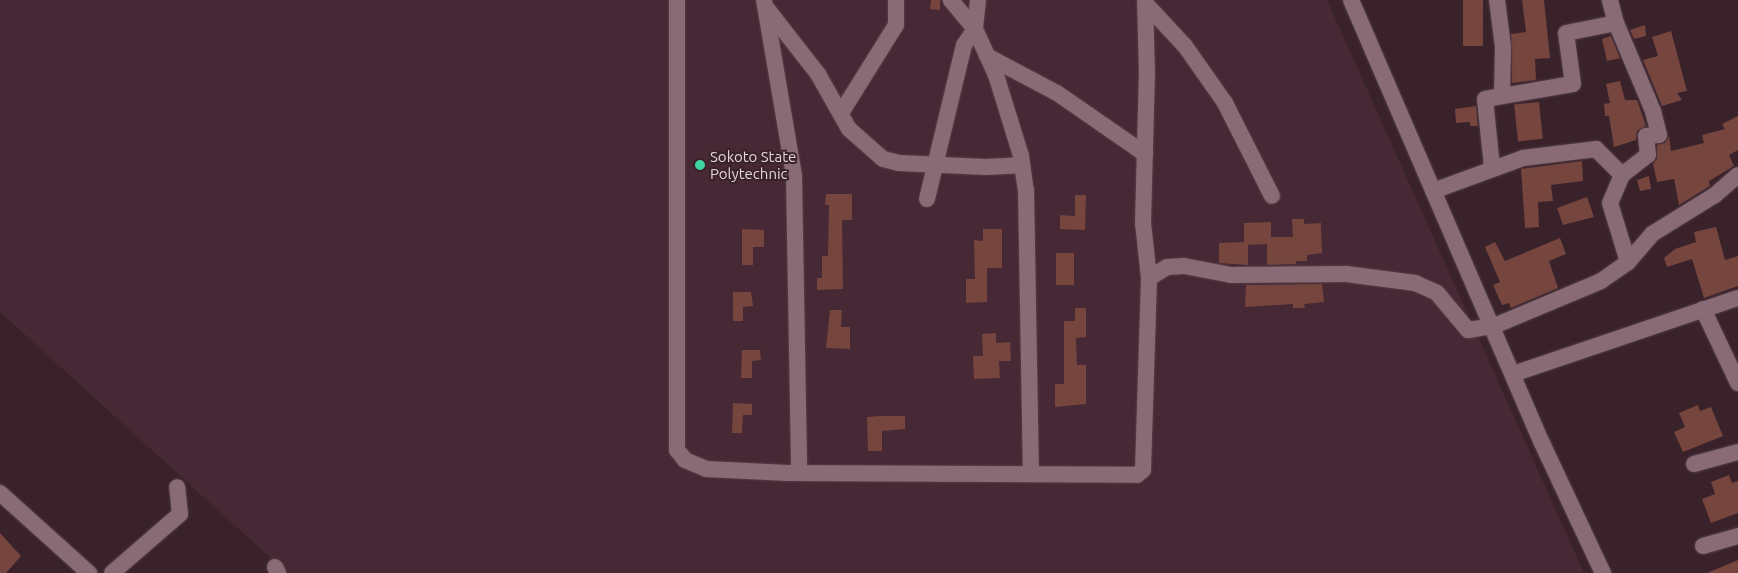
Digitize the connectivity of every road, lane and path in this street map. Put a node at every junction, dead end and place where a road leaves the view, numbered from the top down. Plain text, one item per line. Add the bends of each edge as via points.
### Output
1 (678, 0) edge
2 (896, 0) edge
3 (951, 0) edge
4 (978, 0) edge
5 (1351, 0) edge
6 (1497, 0) edge
7 (1610, 0) edge
8 (764, 2) edge
9 (1145, 2) edge
10 (1616, 23) junction
11 (975, 29) junction
12 (987, 56) junction
13 (1502, 96) junction
14 (841, 113) junction
15 (1145, 154) junction
16 (935, 165) junction
17 (1021, 165) junction
18 (1492, 167) junction
19 (1622, 175) junction
20 (1738, 175) edge
21 (1432, 191) junction
22 (1272, 196) dead end
23 (927, 199) dead end
24 (1628, 262) junction
25 (1149, 278) junction
26 (1738, 298) edge
27 (1703, 309) junction
28 (1494, 326) junction
29 (1513, 374) junction
30 (1738, 383) edge
31 (1738, 452) edge
32 (1694, 464) dead end
33 (799, 473) junction
34 (1031, 474) junction
35 (177, 488) dead end
36 (0, 492) edge
37 (1738, 536) edge
38 (1702, 546) dead end
39 (89, 573) edge
40 (112, 573) edge
41 (1603, 573) edge

1 - 33 street via 677,450 685,460 706,469
2 - 14 street via 896,25
3 - 11 street
4 - 11 street
5 - 21 street
6 - 13 street via 1503,47
7 - 10 street
8 - 14 street via 818,74
8 - 33 street via 794,176
9 - 15 street
9 - 22 street via 1185,46 1225,103
10 - 13 street via 1566,32 1573,84
10 - 19 street via 1653,111 1659,135 1646,136 1648,155
11 - 12 street
11 - 16 street via 964,45
12 - 15 street via 1057,93
12 - 17 street via 996,75
13 - 18 street via 1485,99
14 - 16 street via 849,129 883,159
15 - 25 street via 1143,223
16 - 17 street
16 - 23 street
17 - 34 street via 1026,190
18 - 19 street via 1523,158 1596,149
18 - 21 street
19 - 24 street via 1610,202
20 - 24 street via 1715,195 1652,234
21 - 28 street
24 - 28 street via 1601,281
25 - 28 street via 1167,267 1184,266 1232,275 1346,274 1415,284 1437,293 1468,330
25 - 34 street via 1143,470 1136,475
26 - 27 street
27 - 29 street
27 - 30 street
28 - 29 street
29 - 41 street
31 - 32 street
33 - 34 street
35 - 40 street via 180,514
36 - 39 street
37 - 38 street

